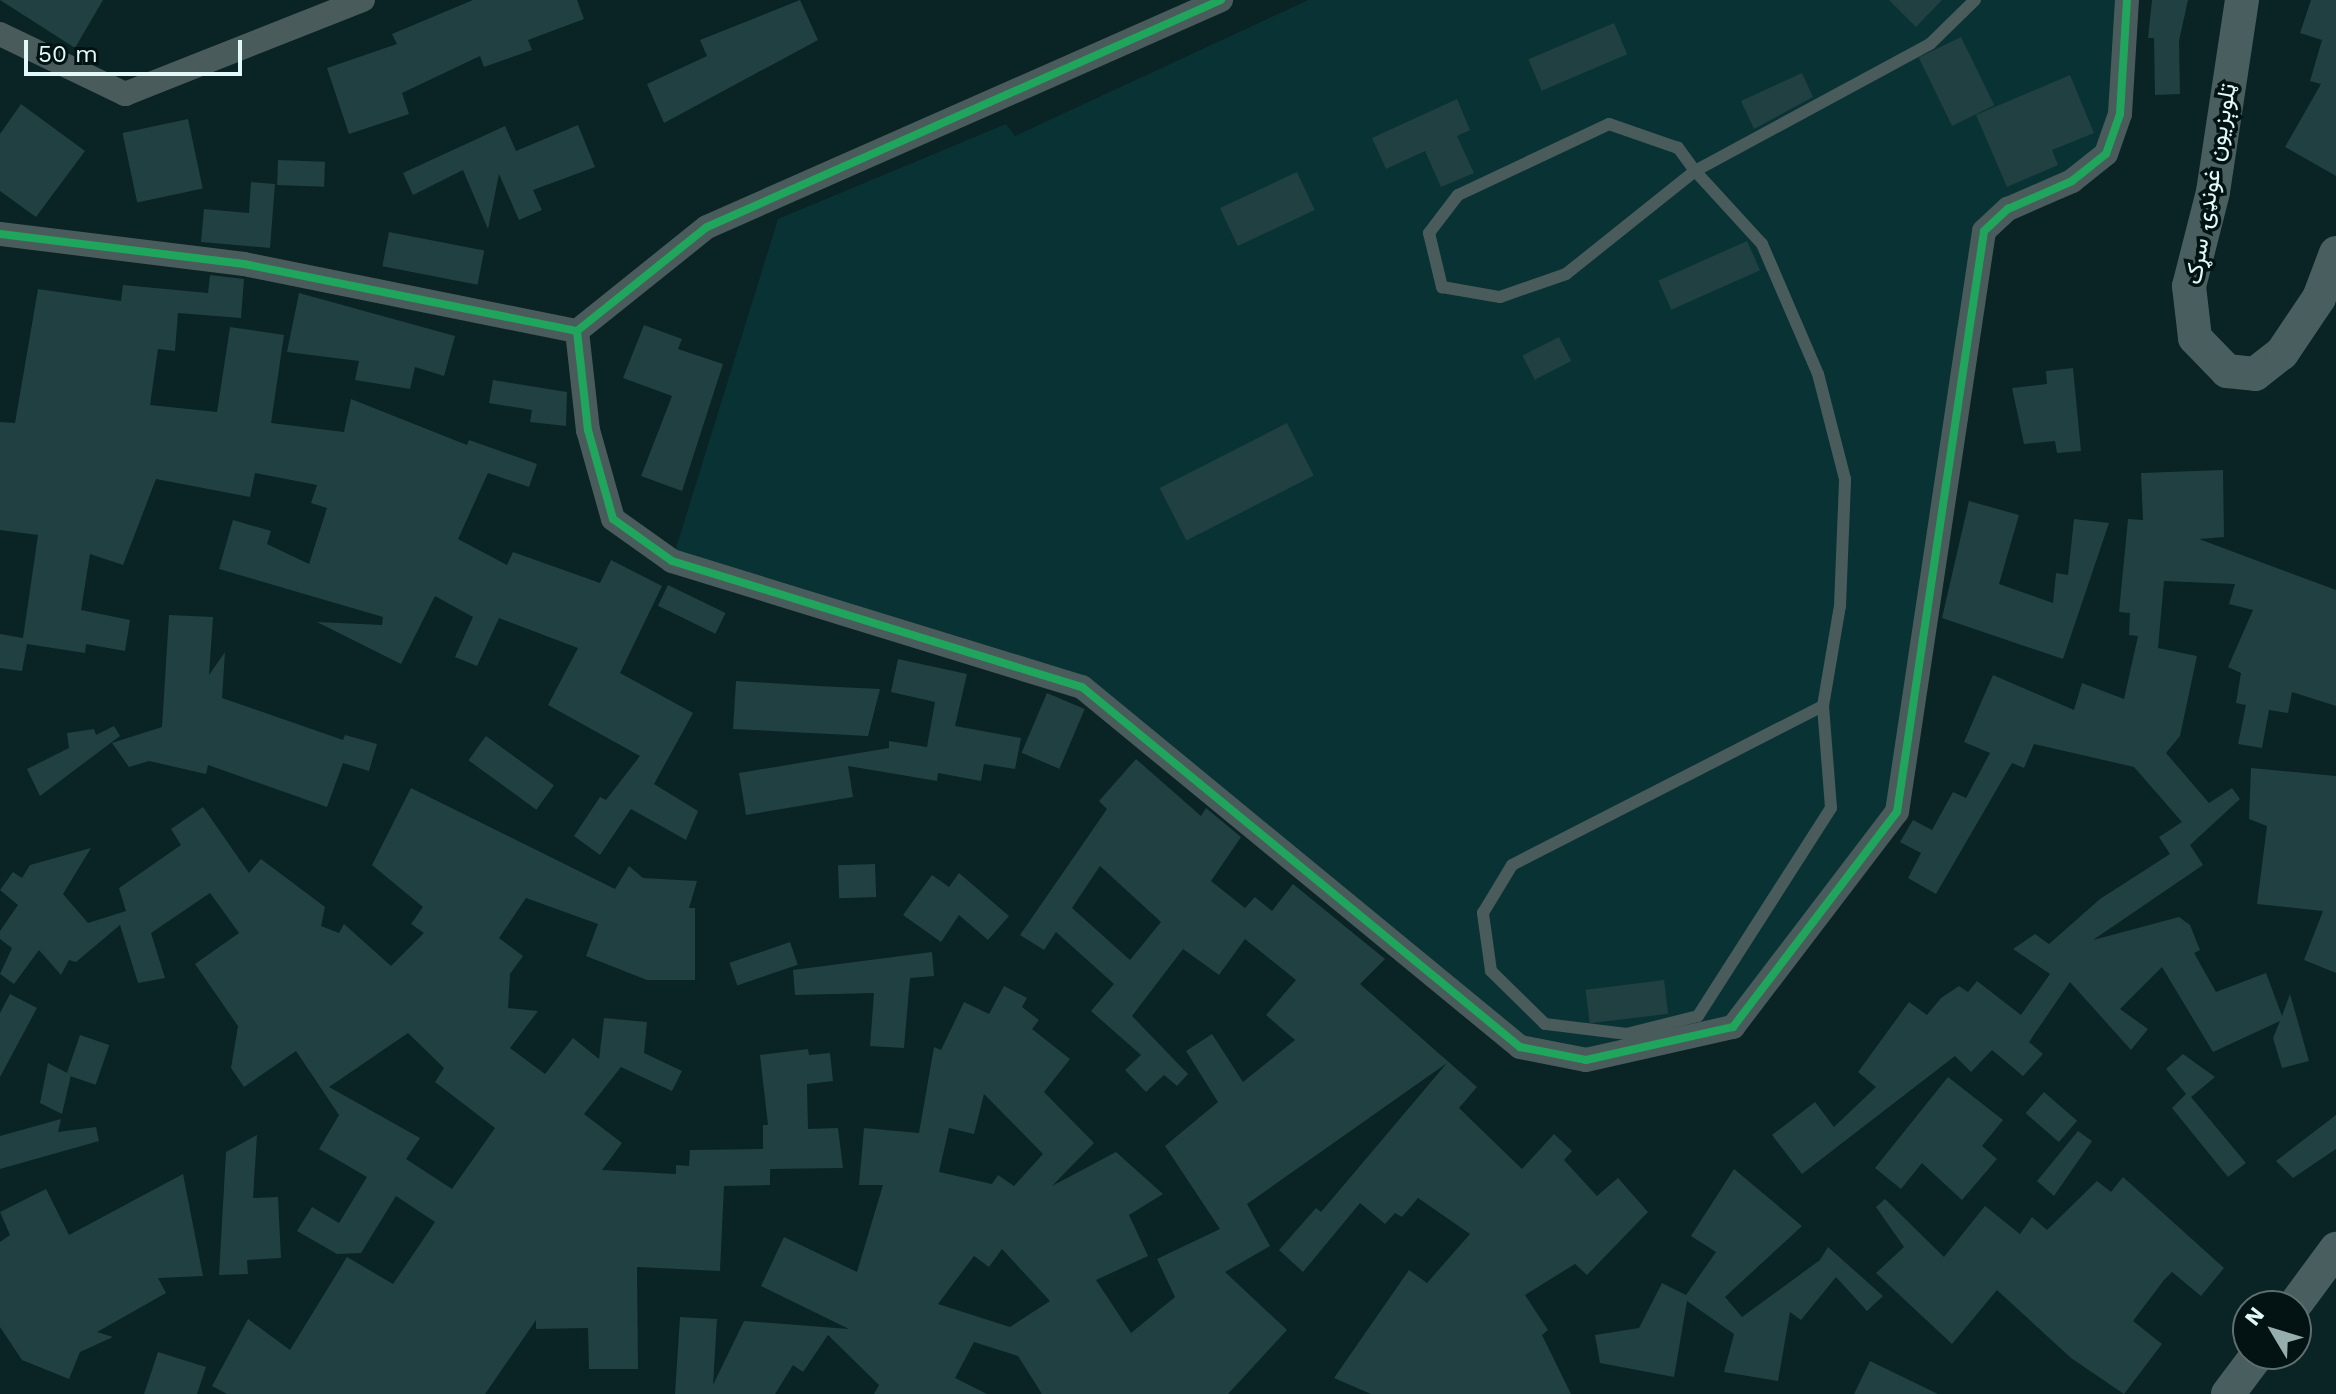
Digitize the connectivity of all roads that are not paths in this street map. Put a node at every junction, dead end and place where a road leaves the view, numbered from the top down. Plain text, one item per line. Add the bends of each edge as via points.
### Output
1 (363, 0) edge
2 (1221, 0) edge
3 (1975, 0) edge
4 (2127, 0) edge
5 (2242, 0) edge
6 (0, 34) edge
7 (1695, 171) junction
8 (0, 234) edge
9 (2336, 253) edge
10 (577, 331) junction
11 (1823, 706) junction
12 (2336, 1249) edge
13 (2306, 1290) edge
14 (2246, 1370) edge
15 (2228, 1394) edge

1 - 6 street via 125,94
2 - 10 street via 707,227
3 - 7 lane via 1930,44
4 - 10 street via 2120,114 2106,154 2072,181 2008,209 1984,231 1897,812 1733,1027 1586,1060 1520,1047 1082,687 672,561 613,519 588,430
5 - 9 street, ټلوېزيون غونډۍ سړک via 2213,192 2189,286 2195,338 2227,371 2255,374 2282,353 2319,298
7 - 7 lane via 1678,148 1609,124 1525,159 1458,195 1429,233 1442,287 1500,297 1566,274
7 - 11 lane via 1762,244 1818,374 1845,479 1840,606
8 - 10 street via 244,264
11 - 11 lane via 1512,865 1483,913 1491,971 1545,1024 1627,1034 1698,1016 1831,808
12 - 13 street
14 - 15 street

